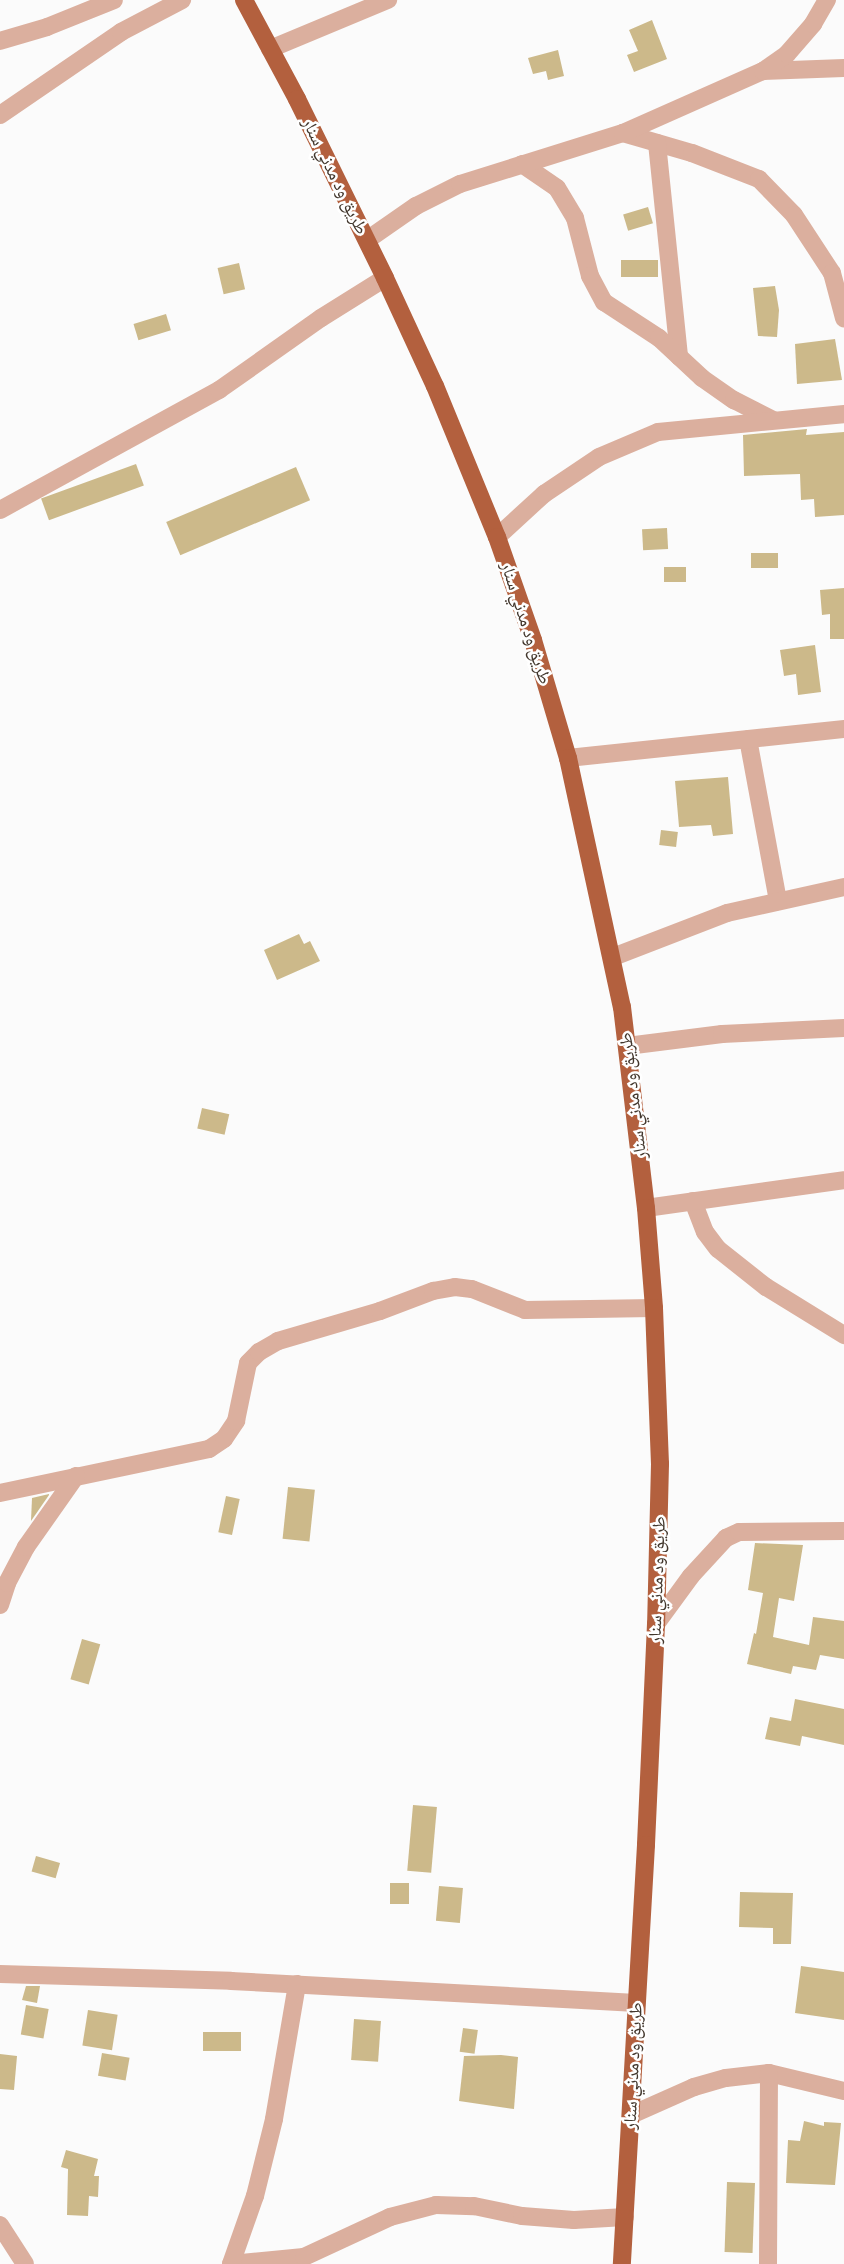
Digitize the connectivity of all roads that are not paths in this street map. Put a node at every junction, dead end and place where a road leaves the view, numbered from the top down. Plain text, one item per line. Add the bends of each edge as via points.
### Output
1 (114, 0) edge
2 (182, 0) edge
3 (244, 0) edge
4 (388, 0) edge
5 (827, 0) edge
6 (0, 41) edge
7 (270, 49) junction
8 (844, 68) edge
9 (763, 71) junction
10 (0, 115) edge
11 (623, 133) junction
12 (657, 143) junction
13 (522, 164) junction
14 (367, 240) junction
15 (385, 278) junction
16 (844, 318) edge
17 (680, 357) junction
18 (844, 414) edge
19 (773, 420) junction
20 (0, 510) edge
21 (497, 537) junction
22 (844, 729) edge
23 (748, 739) junction
24 (568, 758) junction
25 (844, 887) edge
26 (778, 901) junction
27 (613, 957) junction
28 (844, 1028) edge
29 (627, 1046) junction
30 (844, 1180) edge
31 (693, 1201) junction
32 (646, 1209) junction
33 (654, 1308) junction
34 (844, 1335) edge
35 (76, 1476) junction
36 (0, 1492) edge
37 (844, 1531) edge
38 (0, 1605) edge
39 (656, 1624) junction
40 (0, 1974) edge
41 (297, 1984) junction
42 (636, 2003) junction
43 (769, 2073) junction
44 (844, 2091) edge
45 (631, 2115) junction
46 (625, 2217) junction
47 (0, 2225) edge
48 (25, 2264) edge
49 (231, 2264) edge
50 (622, 2264) edge
51 (768, 2264) edge

1 - 6 street
2 - 10 street via 121,32
3 - 7 highway, طريق ود مدني سنار
4 - 7 street
5 - 9 street via 813,24 787,54
7 - 14 highway, طريق ود مدني سنار
8 - 9 street
9 - 11 street
11 - 12 street
11 - 13 street
12 - 16 street via 759,179 794,215 832,273
12 - 17 street
13 - 14 street via 460,184 416,206
13 - 17 street via 557,189 574,218 590,276 604,302 659,338
14 - 15 highway, طريق ود مدني سنار
15 - 20 street via 219,390
15 - 21 highway, طريق ود مدني سنار via 435,386
17 - 19 street via 734,400
18 - 19 street
19 - 21 street via 658,432 599,457 544,494
21 - 24 highway, طريق ود مدني سنار
22 - 23 street
23 - 24 street
23 - 26 street
24 - 27 highway, طريق ود مدني سنار
25 - 26 street
26 - 27 street via 727,913
27 - 29 highway, طريق ود مدني سنار
28 - 29 street via 722,1034
29 - 32 highway, طريق ود مدني سنار
30 - 31 street
31 - 32 street
31 - 34 street via 705,1232 718,1249 766,1287
32 - 33 highway, طريق ود مدني سنار
33 - 35 street via 525,1310 472,1289 434,1291 278,1341 259,1352 248,1363 236,1421 224,1439 209,1449
33 - 39 highway, طريق ود مدني سنار via 660,1464
35 - 36 street
35 - 38 street via 26,1547
37 - 39 street via 739,1532 726,1538 691,1576
39 - 42 highway, طريق ود مدني سنار
40 - 41 street
41 - 42 street
41 - 49 street via 274,2119 255,2196
42 - 45 highway, طريق ود مدني سنار
43 - 44 street
43 - 45 street via 694,2087
43 - 51 street
45 - 46 highway, طريق ود مدني سنار
46 - 49 street via 574,2220 522,2216 474,2206 436,2205 390,2217 304,2257
46 - 50 highway, طريق ود مدني سنار
47 - 48 street

